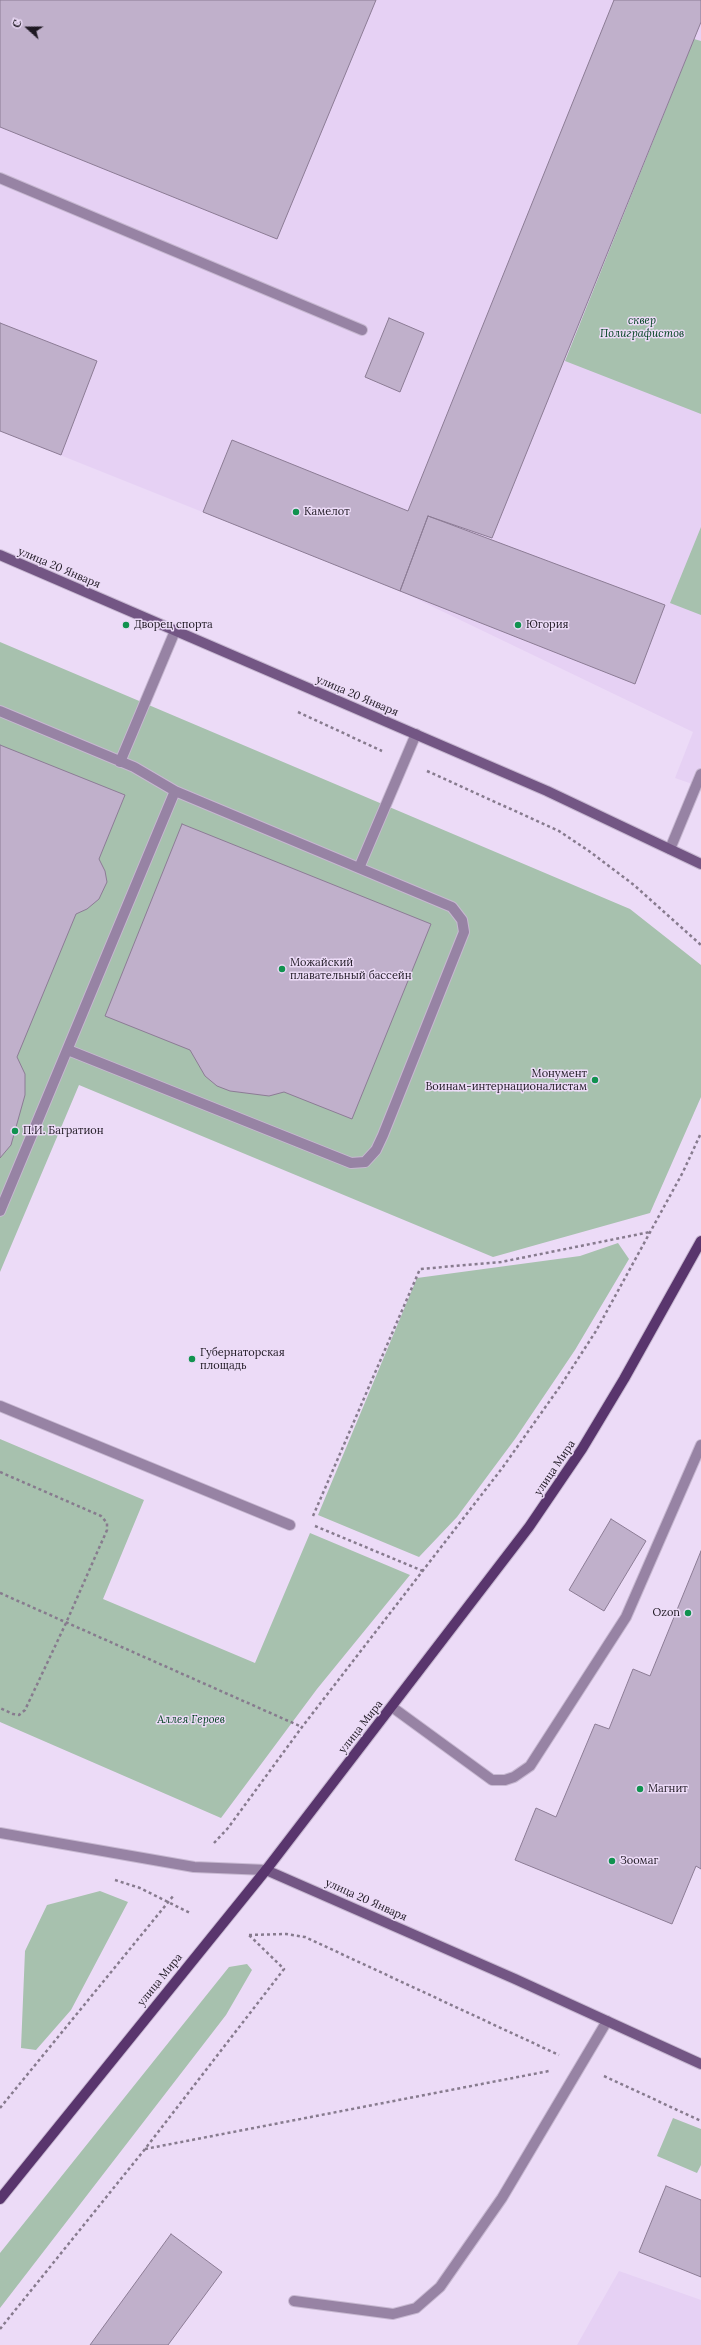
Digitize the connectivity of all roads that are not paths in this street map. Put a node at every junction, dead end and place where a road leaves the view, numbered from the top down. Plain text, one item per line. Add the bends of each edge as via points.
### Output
1 (0, 178) edge
2 (362, 330) dead end
3 (0, 555) edge
4 (175, 630) junction
5 (0, 711) edge
6 (416, 734) junction
7 (120, 762) junction
8 (701, 774) edge
9 (175, 791) junction
10 (670, 849) junction
11 (701, 864) edge
12 (359, 868) junction
13 (68, 1050) junction
14 (0, 1212) edge
15 (701, 1241) edge
16 (0, 1406) edge
17 (701, 1445) edge
18 (290, 1525) dead end
19 (392, 1707) junction
20 (0, 1833) edge
21 (266, 1870) junction
22 (607, 2021) junction
23 (701, 2064) edge
24 (0, 2199) edge
25 (294, 2301) dead end

1 - 2 street
3 - 4 street, улица 20 Января
4 - 6 street, улица 20 Января
4 - 7 street
5 - 7 street
6 - 10 street, улица 20 Января via 547,791
6 - 12 street
7 - 9 street
8 - 10 street
9 - 12 street
9 - 13 street
10 - 11 street, улица 20 Января
12 - 13 street via 452,906 462,920 464,932 384,1135 376,1150 365,1162 351,1163
13 - 14 street
15 - 19 main road, улица Мира via 647,1340 582,1449 529,1527
16 - 18 street
17 - 19 street via 626,1617 530,1766 514,1777 492,1780
19 - 21 main road, улица Мира
20 - 21 street, улица 20 Января via 194,1867
21 - 22 street, улица 20 Января
21 - 24 main road, улица Мира
22 - 23 street, улица 20 Января
22 - 25 street via 502,2198 440,2287 416,2308 393,2314

